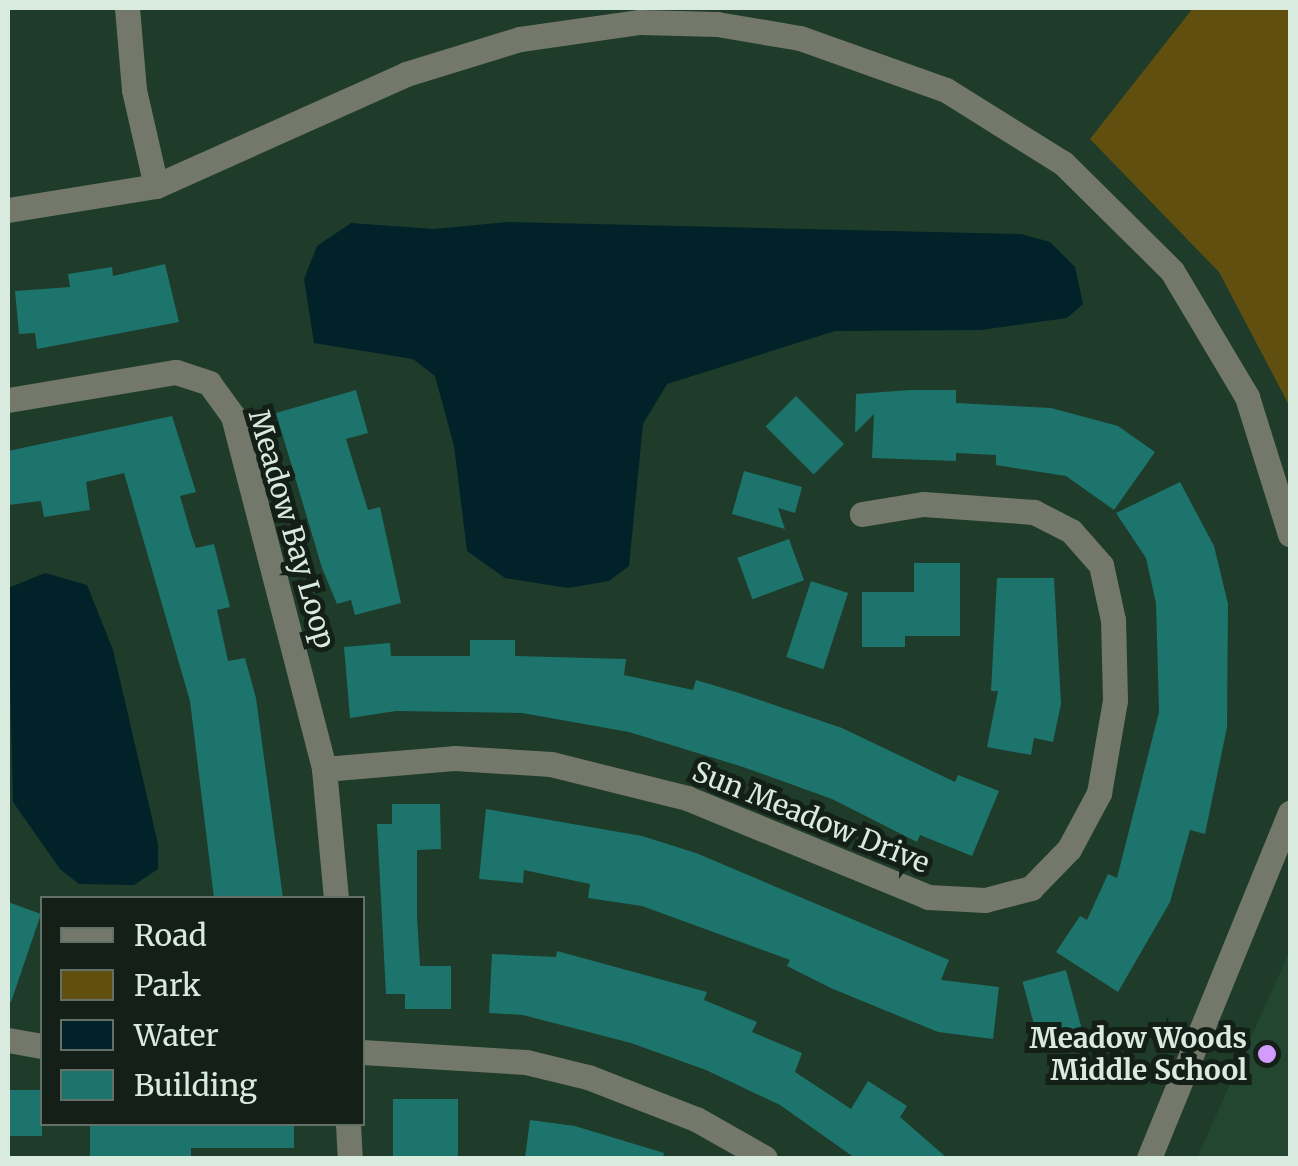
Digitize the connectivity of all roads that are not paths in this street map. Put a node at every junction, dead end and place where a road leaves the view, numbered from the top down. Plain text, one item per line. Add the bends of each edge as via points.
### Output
1 (127, 8) edge
2 (156, 186) junction
3 (8, 210) edge
4 (8, 400) edge
5 (862, 514) dead end
6 (1290, 534) edge
7 (324, 769) junction
8 (1290, 813) edge
9 (336, 896) edge
10 (8, 1040) edge
11 (40, 1046) edge
12 (365, 1052) edge
13 (348, 1126) edge
14 (350, 1158) edge
15 (765, 1158) edge
16 (1149, 1158) edge

1 - 2 street via 134,90
2 - 3 street
2 - 6 street via 406,74 520,39 640,22 718,24 800,38 946,90 1063,162 1172,270 1247,397
4 - 7 street, Meadow Bay Loop via 176,372 209,383 233,416
5 - 7 street, Sun Meadow Drive via 923,504 1034,512 1071,530 1100,565 1113,620 1115,700 1098,793 1069,849 1031,888 985,900 928,896 687,798 551,764 454,758
7 - 9 street, Meadow Bay Loop
8 - 16 street
10 - 11 street
12 - 15 street via 526,1062 588,1077 696,1119
13 - 14 street

